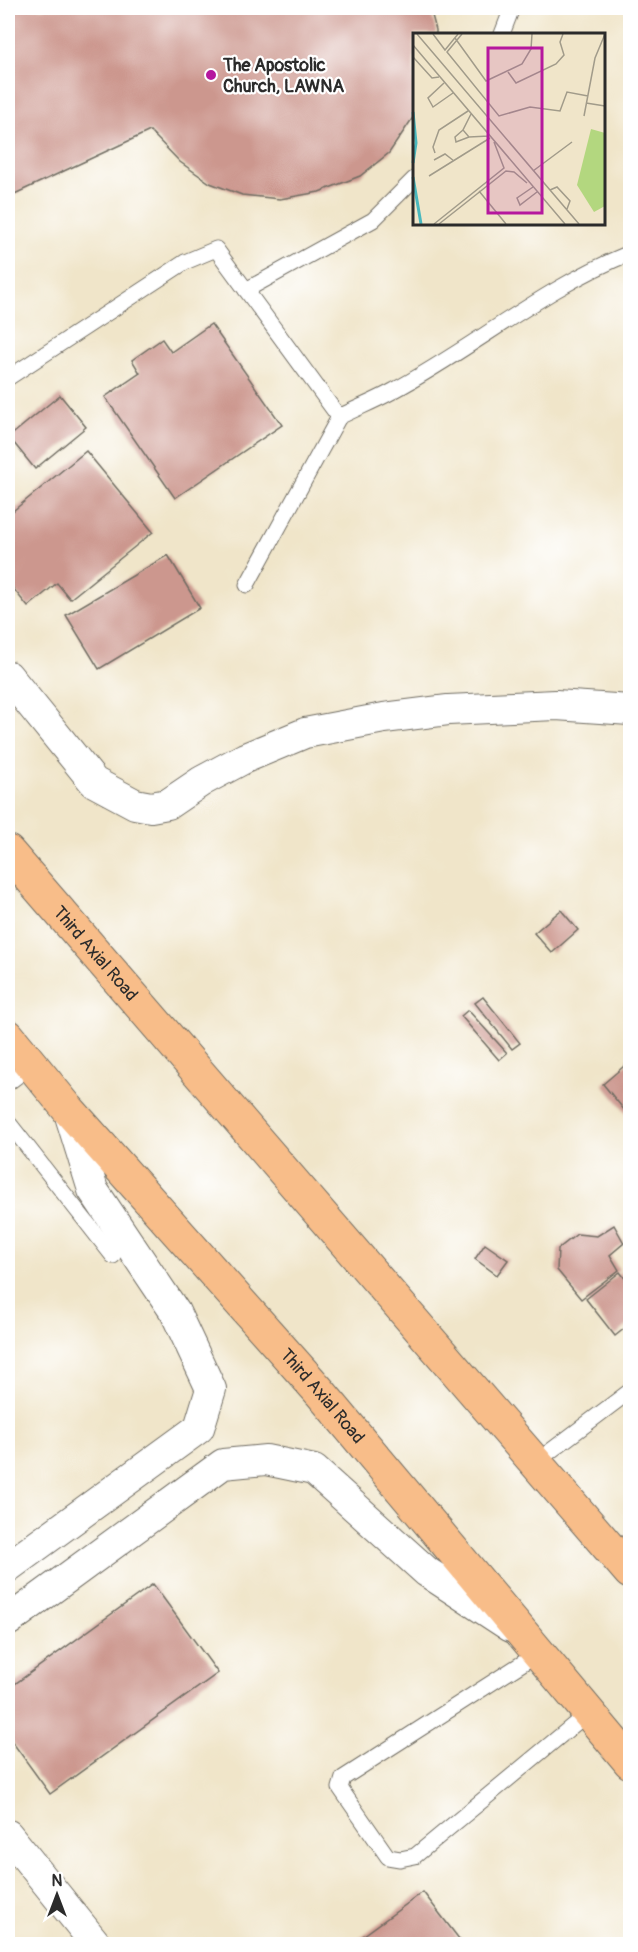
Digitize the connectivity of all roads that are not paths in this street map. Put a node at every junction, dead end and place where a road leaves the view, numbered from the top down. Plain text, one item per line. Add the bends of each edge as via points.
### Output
1 (512, 8) edge
2 (502, 33) edge
3 (413, 180) edge
4 (630, 253) edge
5 (246, 290) junction
6 (8, 378) edge
7 (339, 417) junction
8 (247, 585) dead end
9 (8, 676) edge
10 (630, 710) edge
11 (8, 852) edge
12 (13, 1054) edge
13 (68, 1109) junction
14 (8, 1122) edge
15 (13, 1141) edge
16 (113, 1256) dead end
17 (630, 1391) edge
18 (536, 1462) junction
19 (8, 1567) edge
20 (630, 1572) edge
21 (8, 1621) edge
22 (533, 1645) junction
23 (588, 1713) junction
24 (630, 1761) edge
25 (8, 1835) edge
26 (96, 1944) edge

1 - 2 lane
3 - 5 lane via 373,220
4 - 7 lane via 510,318 394,391
5 - 6 lane via 216,249 185,262
5 - 7 lane
7 - 8 lane
9 - 10 street via 94,782 135,804 151,807 168,804 245,758 305,733 460,709 556,705
11 - 18 highway, Third Axial Road
12 - 13 highway, Third Axial Road
13 - 19 street via 93,1190 175,1312 211,1389 199,1428
13 - 22 highway, Third Axial Road via 320,1392
14 - 15 lane
15 - 16 lane
17 - 18 lane
18 - 20 highway, Third Axial Road
21 - 22 street via 223,1464 266,1460 314,1470 427,1572
22 - 23 highway, Third Axial Road
22 - 23 lane via 343,1778 340,1788 388,1857 415,1857
23 - 24 highway, Third Axial Road
25 - 26 street

